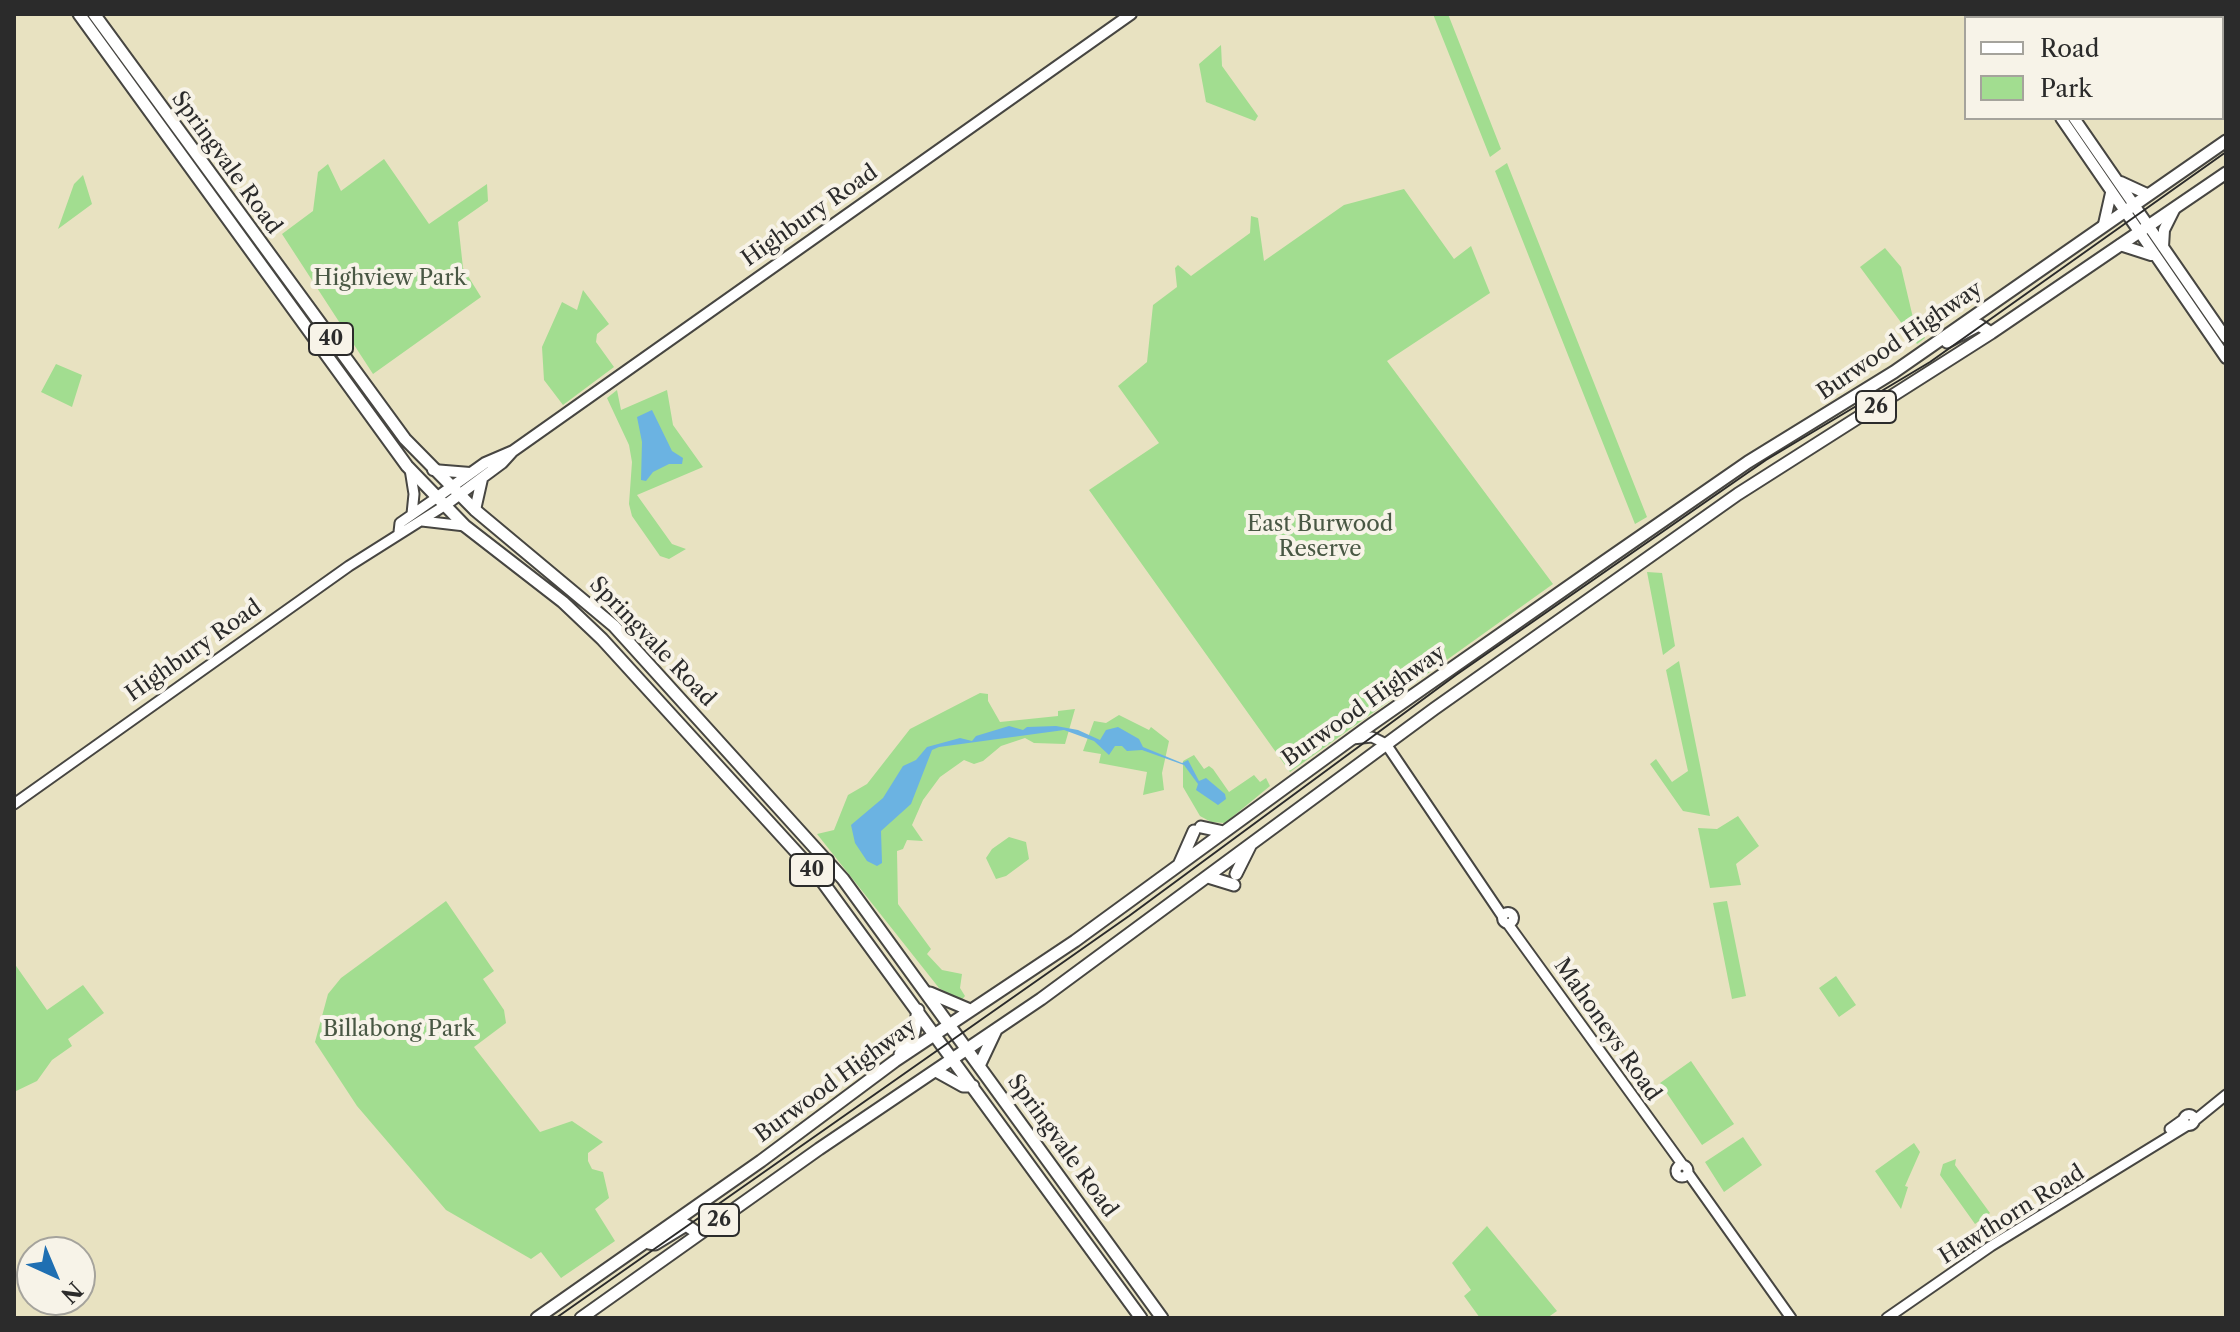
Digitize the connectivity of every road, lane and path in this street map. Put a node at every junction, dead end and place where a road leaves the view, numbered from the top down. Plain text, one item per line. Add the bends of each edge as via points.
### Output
1 (79, 14) edge
2 (94, 14) edge
3 (1131, 14) edge
4 (2062, 120) edge
5 (2075, 120) edge
6 (2226, 141) edge
7 (2226, 173) edge
8 (2119, 181) junction
9 (2111, 193) junction
10 (2147, 194) junction
11 (2134, 203) junction
12 (2175, 208) junction
13 (2123, 211) junction
14 (2104, 224) junction
15 (2149, 226) junction
16 (2138, 233) junction
17 (2120, 245) junction
18 (2163, 247) junction
19 (2153, 255) junction
20 (1991, 333) junction
21 (2226, 338) edge
22 (1935, 344) junction
23 (2226, 358) edge
24 (513, 451) junction
25 (410, 469) junction
26 (433, 470) junction
27 (470, 473) junction
28 (483, 477) junction
29 (454, 491) junction
30 (440, 502) junction
31 (475, 510) junction
32 (412, 514) junction
33 (422, 521) junction
34 (465, 526) junction
35 (399, 532) junction
36 (1555, 596) junction
37 (1583, 604) junction
38 (1352, 739) junction
39 (1381, 748) junction
40 (14, 804) edge
41 (1224, 832) junction
42 (1252, 841) junction
43 (1176, 869) junction
44 (1208, 877) junction
45 (847, 884) junction
46 (842, 905) junction
47 (925, 991) junction
48 (918, 1010) junction
49 (970, 1010) junction
50 (949, 1024) junction
51 (996, 1030) junction
52 (935, 1034) junction
53 (967, 1050) junction
54 (954, 1059) junction
55 (895, 1061) junction
56 (979, 1066) junction
57 (936, 1071) junction
58 (973, 1086) junction
59 (2226, 1095) edge
60 (699, 1234) junction
61 (644, 1242) junction
62 (537, 1318) edge
63 (581, 1318) edge
64 (1141, 1318) edge
65 (1162, 1318) edge
66 (1791, 1318) edge
67 (1887, 1318) edge

1 - 25 highway, Springvale Road / 40
2 - 26 highway, Springvale Road / 40 via 390,421
3 - 24 main road, Highbury Road
4 - 9 main road
5 - 8 main road
6 - 10 highway, Burwood Highway / 26
7 - 12 highway, Burwood Highway / 26
8 - 10 main road
8 - 11 main road
9 - 13 main road
9 - 14 main road
10 - 11 highway, Burwood Highway / 26
11 - 13 highway, Burwood Highway / 26
11 - 15 main road
12 - 15 highway, Burwood Highway / 26
12 - 18 main road via 2164,230
13 - 14 highway, Burwood Highway / 26
13 - 16 main road
14 - 22 highway, Burwood Highway / 26
15 - 16 highway, Burwood Highway / 26
15 - 18 main road
16 - 17 highway, Burwood Highway / 26
16 - 19 main road
17 - 19 main road
17 - 20 highway, Burwood Highway / 26
18 - 21 main road
19 - 23 main road
20 - 22 highway via 1979,325
20 - 37 highway, Burwood Highway / 26 via 1738,494
22 - 36 highway, Burwood Highway / 26 via 1748,462
24 - 27 main road, Highbury Road
24 - 28 main road, Highbury Road
25 - 30 highway, Springvale Road / 40
25 - 32 main road
26 - 27 main road
26 - 29 highway, Springvale Road / 40
27 - 29 main road, Highbury Road
28 - 29 main road, Highbury Road
28 - 31 main road
29 - 30 main road, Highbury Road
29 - 31 highway, Springvale Road / 40
30 - 32 main road, Highbury Road
30 - 33 main road, Highbury Road
30 - 34 highway, Springvale Road / 40
31 - 45 highway, Springvale Road / 40 via 620,633
32 - 35 main road, Highbury Road via 400,523
33 - 34 main road
33 - 35 main road, Highbury Road
34 - 46 highway, Springvale Road / 40 via 602,639
35 - 40 main road, Highbury Road
36 - 37 highway via 1573,594
36 - 38 highway, Burwood Highway / 26
37 - 39 highway, Burwood Highway / 26
38 - 39 main road via 1372,737
38 - 41 highway, Burwood Highway / 26
39 - 42 highway, Burwood Highway / 26
39 - 66 main road, Mahoneys Road via 1401,768
41 - 43 highway, Burwood Highway / 26
41 - 43 highway via 1197,829
42 - 44 highway, Burwood Highway / 26
42 - 44 highway via 1235,879
43 - 49 highway, Burwood Highway / 26
44 - 51 highway, Burwood Highway / 26
45 - 46 highway via 848,898
45 - 47 highway, Springvale Road / 40
46 - 48 highway, Springvale Road / 40
47 - 49 highway
47 - 50 highway, Springvale Road / 40
48 - 52 highway, Springvale Road / 40
48 - 55 highway via 913,1036
49 - 50 highway, Burwood Highway / 26
50 - 52 highway, Burwood Highway / 26
50 - 53 highway, Springvale Road / 40
51 - 53 highway, Burwood Highway / 26
51 - 56 highway
52 - 54 highway, Springvale Road / 40
52 - 55 highway, Burwood Highway / 26
53 - 54 highway, Burwood Highway / 26
53 - 56 highway, Springvale Road / 40
54 - 57 highway, Burwood Highway / 26
54 - 58 highway, Springvale Road / 40
55 - 61 highway, Burwood Highway / 26
56 - 65 highway, Springvale Road / 40
57 - 58 highway
57 - 60 highway, Burwood Highway / 26
58 - 64 highway, Springvale Road / 40
59 - 67 main road, Hawthorn Road
60 - 61 highway via 686,1225 655,1244
60 - 63 highway, Burwood Highway / 26
61 - 62 highway, Burwood Highway / 26

